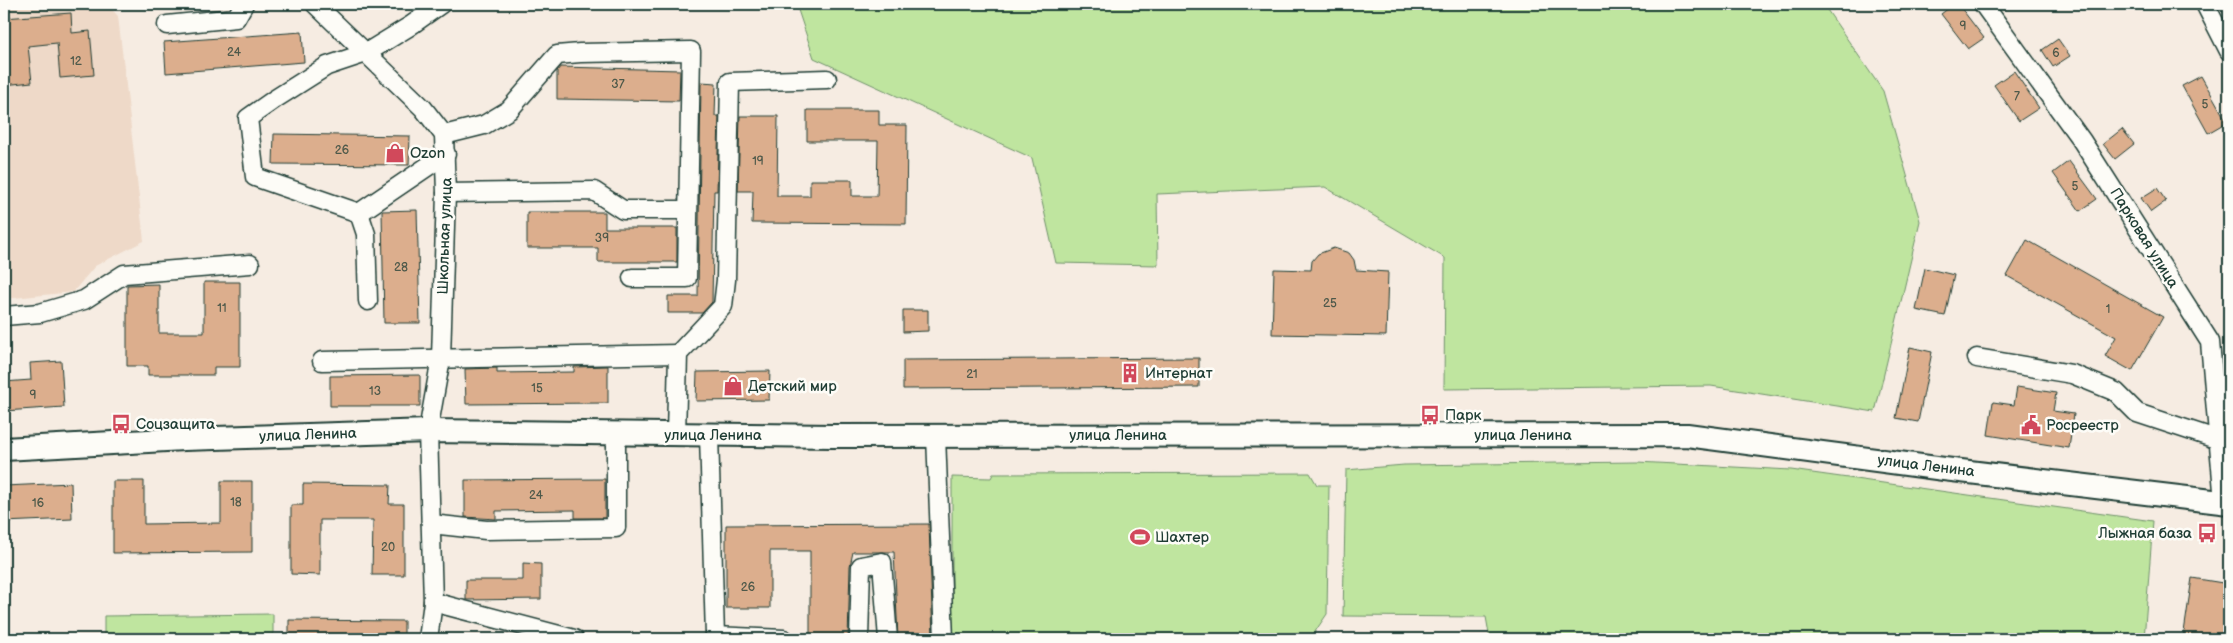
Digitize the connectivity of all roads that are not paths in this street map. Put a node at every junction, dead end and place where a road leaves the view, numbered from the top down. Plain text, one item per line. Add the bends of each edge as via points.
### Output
1 (244, 4) edge
2 (315, 4) edge
3 (441, 4) edge
4 (1983, 4) edge
5 (2205, 4) edge
6 (167, 24) dead end
7 (2229, 50) edge
8 (366, 53) junction
9 (828, 79) dead end
10 (444, 135) junction
11 (446, 154) junction
12 (446, 193) junction
13 (687, 210) junction
14 (358, 213) junction
15 (250, 264) dead end
16 (632, 278) dead end
17 (368, 301) dead end
18 (4, 316) edge
19 (678, 354) junction
20 (441, 358) junction
21 (1977, 358) dead end
22 (322, 361) dead end
23 (2222, 425) edge
24 (428, 431) junction
25 (616, 435) junction
26 (676, 435) junction
27 (709, 435) junction
28 (936, 436) junction
29 (4, 449) edge
30 (2226, 502) edge
31 (431, 524) junction
32 (433, 602) junction
33 (428, 639) edge
34 (574, 639) edge
35 (784, 639) edge
36 (859, 639) edge
37 (888, 639) edge
38 (944, 639) edge

1 - 6 street via 236,18
2 - 8 street
3 - 8 street
4 - 23 street, Парковая улица via 2082,141 2210,342
5 - 7 street
8 - 10 street via 423,108
8 - 14 street via 327,66 248,118 255,178
9 - 19 street via 730,82 724,306
10 - 11 street, Школьная улица
10 - 13 street via 484,125 509,110 557,55 691,51
11 - 12 street, Школьная улица
11 - 14 street
12 - 13 street via 594,191 623,210
12 - 20 street, Школьная улица
13 - 16 street via 687,278
14 - 17 street via 366,234
15 - 18 street via 124,274 84,300 40,313
19 - 20 street
19 - 26 street
20 - 22 street
20 - 24 street, Школьная улица
21 - 23 street via 2072,374 2116,392 2137,413
23 - 30 street, Парковая улица
24 - 25 main road, улица Ленина
24 - 29 main road, улица Ленина
24 - 31 street, Школьная улица
25 - 26 main road, улица Ленина
25 - 31 street via 616,528 486,530
26 - 27 main road, улица Ленина
27 - 28 main road, улица Ленина
27 - 35 street via 714,636
28 - 30 main road, улица Ленина via 1687,435
28 - 38 street
31 - 32 street, Школьная улица
32 - 33 street, Школьная улица
32 - 34 street
36 - 37 street via 861,566 882,562

